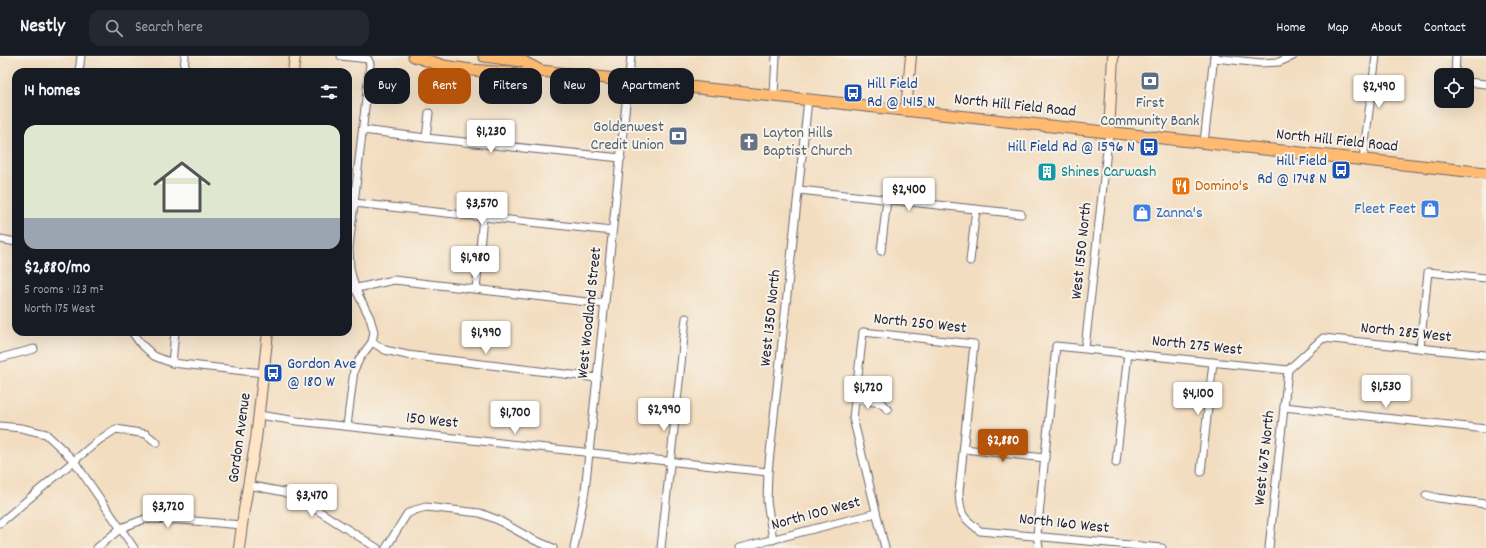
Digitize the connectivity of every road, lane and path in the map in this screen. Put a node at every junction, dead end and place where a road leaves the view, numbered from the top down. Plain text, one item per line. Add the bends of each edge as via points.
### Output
1 (81, 56) edge
2 (185, 56) edge
3 (295, 56) edge
4 (341, 56) edge
5 (414, 56) edge
6 (431, 56) edge
7 (484, 56) edge
8 (631, 56) edge
9 (776, 56) edge
10 (911, 56) edge
11 (1113, 56) edge
12 (1293, 56) edge
13 (1376, 56) edge
14 (1456, 56) edge
15 (1214, 57) edge
16 (80, 68) edge
17 (184, 68) edge
18 (294, 68) edge
19 (535, 68) edge
20 (630, 68) edge
21 (1455, 68) edge
22 (479, 71) edge
23 (542, 71) edge
24 (608, 78) edge
25 (1474, 83) edge
26 (1486, 84) edge
27 (694, 87) edge
28 (774, 95) junction
29 (808, 100) junction
30 (627, 104) edge
31 (906, 110) junction
32 (429, 113) dead end
33 (363, 130) junction
34 (1109, 132) junction
35 (426, 138) junction
36 (1204, 142) junction
37 (621, 158) junction
38 (1363, 159) junction
39 (1486, 173) edge
40 (799, 190) junction
41 (887, 200) junction
42 (354, 203) junction
43 (976, 209) junction
44 (1021, 214) dead end
45 (483, 217) junction
46 (352, 221) edge
47 (612, 231) junction
48 (0, 239) edge
49 (12, 241) edge
50 (881, 251) dead end
51 (970, 261) dead end
52 (1486, 278) edge
53 (352, 289) edge
54 (476, 289) junction
55 (604, 304) junction
56 (686, 318) dead end
57 (135, 336) edge
58 (175, 336) edge
59 (268, 336) edge
60 (372, 342) junction
61 (1085, 348) junction
62 (1420, 348) junction
63 (34, 349) dead end
64 (1128, 353) junction
65 (1486, 355) edge
66 (0, 358) edge
67 (1214, 362) junction
68 (172, 363) junction
69 (1288, 370) junction
70 (264, 373) junction
71 (597, 378) junction
72 (855, 399) junction
73 (1284, 407) junction
74 (888, 410) dead end
75 (259, 415) junction
76 (0, 426) edge
77 (346, 426) junction
78 (1486, 429) edge
79 (157, 443) dead end
80 (964, 449) junction
81 (589, 453) junction
82 (1045, 458) junction
83 (74, 461) junction
84 (670, 461) junction
85 (1116, 463) dead end
86 (768, 472) junction
87 (1201, 472) dead end
88 (248, 485) junction
89 (1426, 495) dead end
90 (1486, 504) edge
91 (876, 513) junction
92 (1, 520) edge
93 (242, 525) junction
94 (120, 528) junction
95 (1037, 535) junction
96 (773, 540) junction
97 (97, 548) edge
98 (134, 548) edge
99 (239, 548) edge
100 (377, 548) edge
101 (386, 548) edge
102 (553, 548) edge
103 (574, 548) edge
104 (661, 548) edge
105 (739, 548) edge
106 (885, 548) edge
107 (1039, 548) edge
108 (1162, 548) edge
109 (1269, 548) edge

1 - 16 street
2 - 17 street
3 - 18 main road
4 - 33 street via 368,59 370,64
5 - 22 main road via 444,66
6 - 7 main road via 474,64 481,61
7 - 19 main road via 522,61
8 - 20 street, West Woodland Street
9 - 28 street
10 - 31 main road
11 - 34 main road
12 - 15 street via 1279,62 1261,64
13 - 38 street
14 - 21 street
15 - 36 street
23 - 24 main road, North Hill Field Road
25 - 26 street
27 - 28 main road, North Hill Field Road
28 - 29 main road, North Hill Field Road
29 - 31 main road, North Hill Field Road
29 - 40 street, West 1350 North
30 - 37 street, West Woodland Street
31 - 34 main road, North Hill Field Road
32 - 35 street
33 - 35 street
33 - 42 street
34 - 36 main road, North Hill Field Road
34 - 61 street, West 1550 North
35 - 37 street
36 - 38 main road, North Hill Field Road
37 - 47 street, West Woodland Street
38 - 39 main road, North Hill Field Road
40 - 41 street
40 - 86 street, West 1350 North
41 - 43 street
41 - 50 street
42 - 45 street
42 - 46 street
43 - 44 street
43 - 51 street
45 - 47 street
45 - 54 street
47 - 55 street, West Woodland Street
48 - 49 street
52 - 62 street via 1428,272
53 - 54 street via 394,280
53 - 60 street via 370,318 374,332
54 - 55 street
55 - 71 street, West Woodland Street
56 - 84 street
57 - 68 street via 154,356
58 - 68 street
59 - 70 main road, Gordon Avenue
60 - 71 street via 385,350 407,355
60 - 77 street via 354,370
61 - 64 street, North 275 West
61 - 82 street, North 275 West via 1056,346
62 - 65 street, North 285 West
62 - 69 street, North 285 West via 1323,338
63 - 66 street
64 - 67 street, North 275 West
64 - 85 street
67 - 69 street, North 275 West
67 - 87 street
68 - 70 street
69 - 73 street, West 1675 North
70 - 75 main road, Gordon Avenue
71 - 81 street, West Woodland Street
72 - 74 street via 881,402
72 - 80 street, North 250 West via 863,332 974,344
72 - 91 street via 853,418
73 - 78 street
73 - 109 street, West 1675 North
75 - 77 street, 150 West
75 - 88 main road, Gordon Avenue
76 - 83 street via 46,434
77 - 81 street, 150 West
79 - 83 street via 146,434 116,429
80 - 82 street
80 - 95 street, North 160 West via 959,492 960,510 966,520 980,531
81 - 84 street, 150 West
81 - 103 street, West Woodland Street
82 - 95 street
83 - 92 street
83 - 94 street
84 - 86 street, 150 West
84 - 104 street
86 - 96 street, West 1350 North via 767,501
88 - 93 main road, Gordon Avenue
88 - 100 street via 284,492 303,501
89 - 90 street
91 - 96 street, North 100 West
91 - 106 street
93 - 94 street via 145,519
93 - 99 main road, Gordon Avenue
94 - 97 street
94 - 98 street
95 - 107 street
95 - 108 street, North 160 West
96 - 105 street, North 100 West
101 - 102 street via 408,514 426,507 480,513

